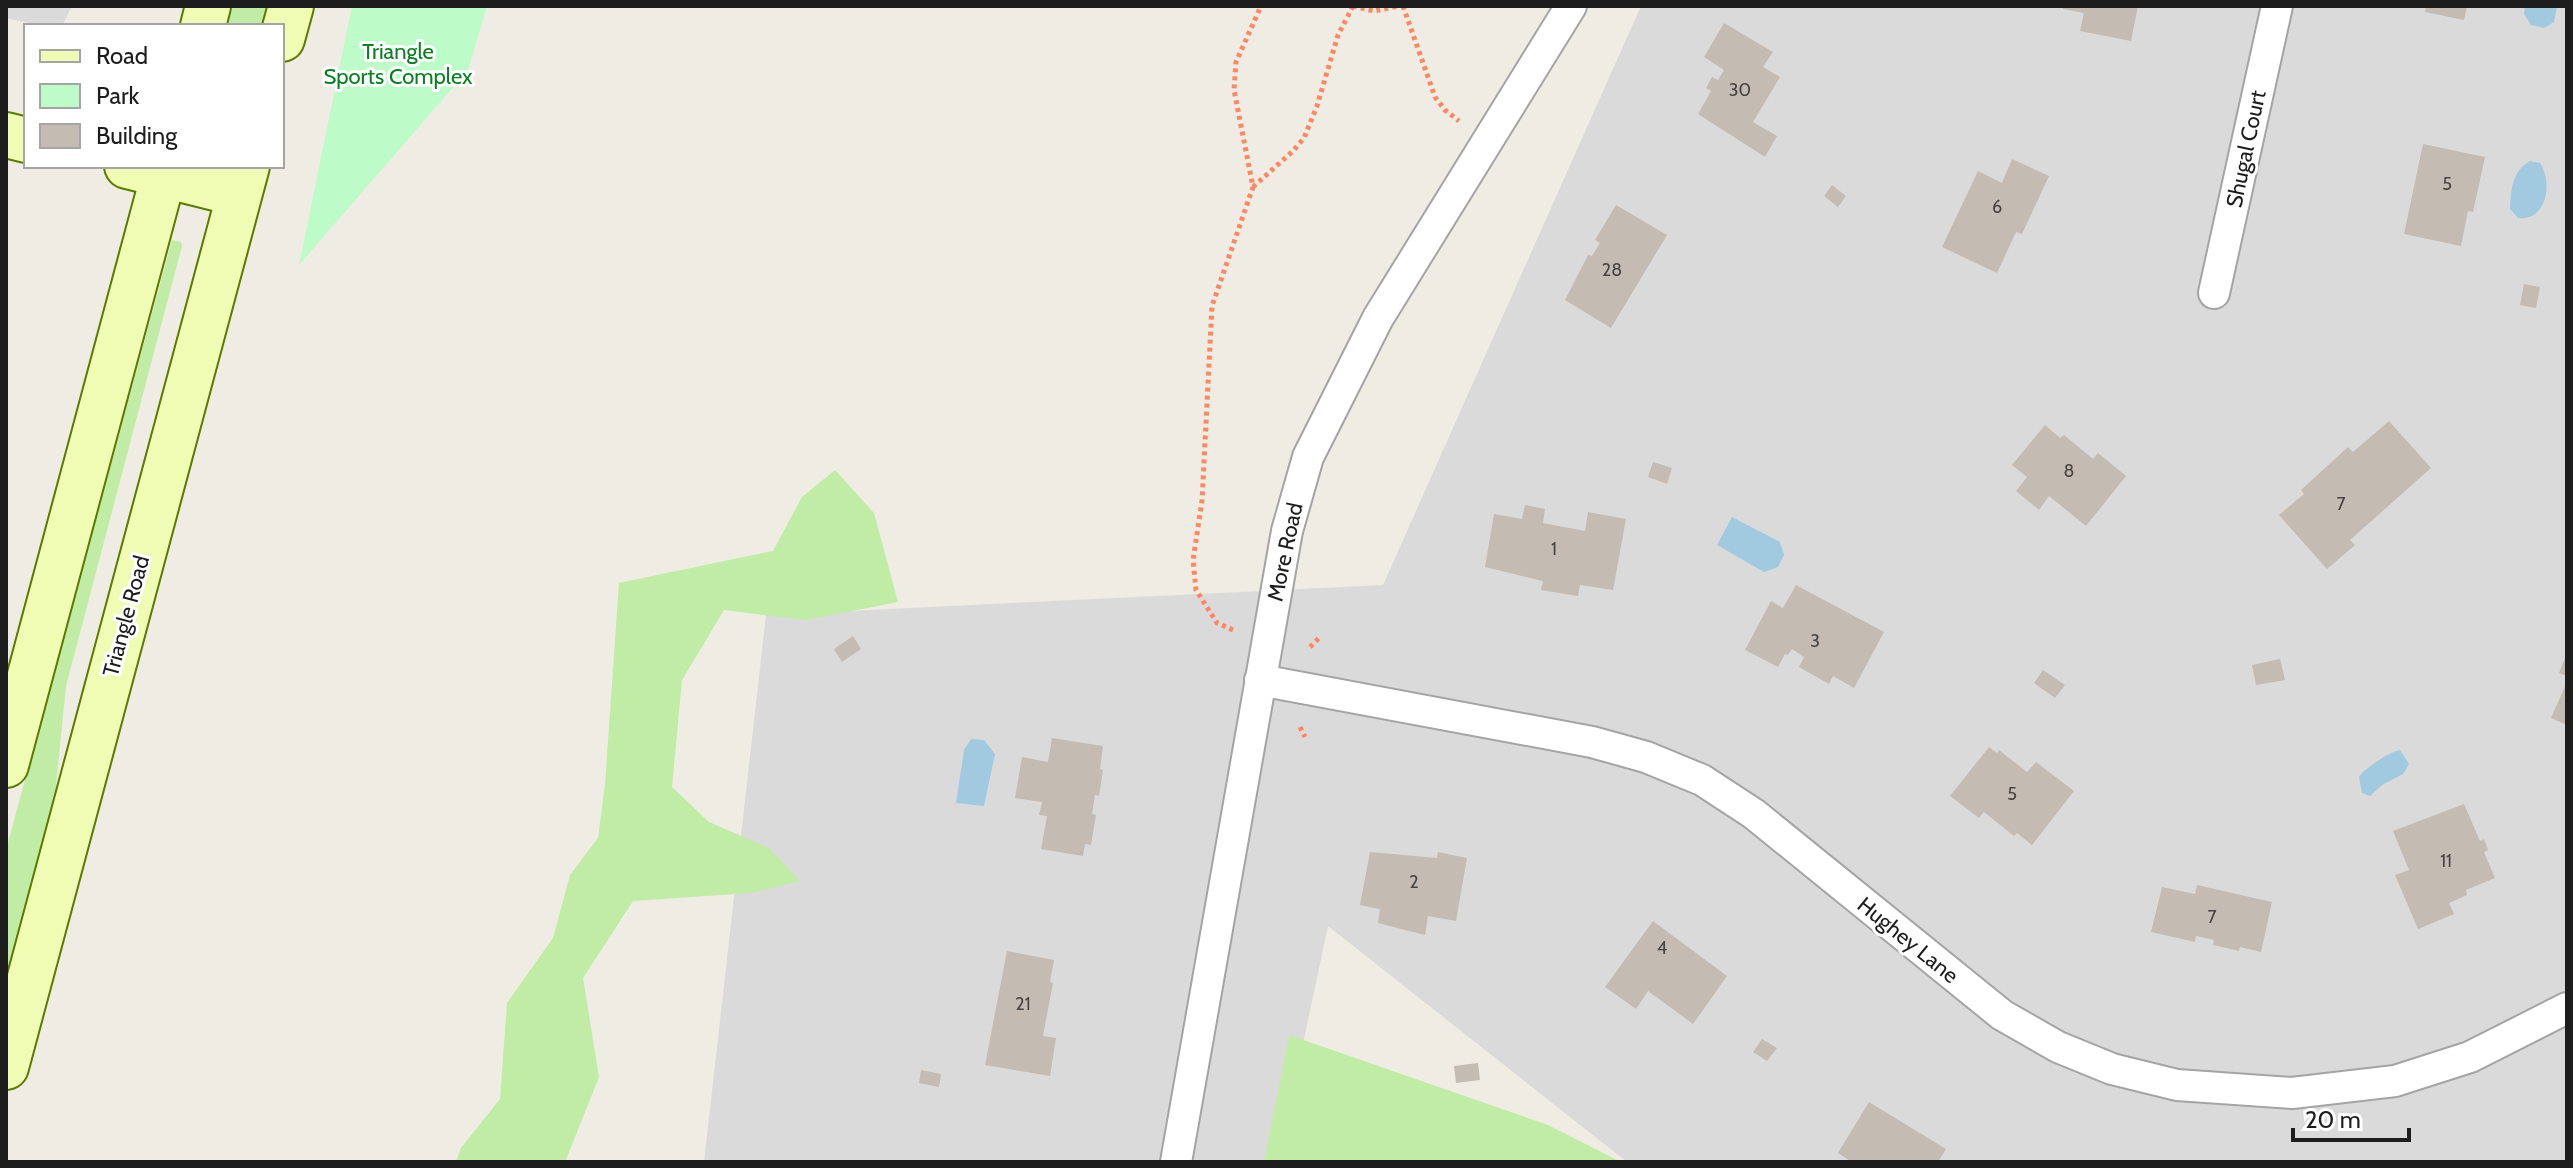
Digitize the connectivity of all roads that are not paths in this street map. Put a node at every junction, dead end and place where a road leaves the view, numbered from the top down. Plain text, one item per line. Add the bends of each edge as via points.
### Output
1 (291, 6) edge
2 (1571, 6) edge
3 (2277, 6) edge
4 (284, 32) edge
5 (152, 169) edge
6 (243, 180) edge
7 (2214, 293) dead end
8 (1260, 680) junction
9 (6, 765) edge
10 (2567, 1008) edge
11 (6, 1067) edge
12 (1176, 1162) edge

1 - 4 street
2 - 8 street, More Road via 1378,318 1308,457 1287,531
3 - 7 street, Shugal Court
5 - 6 street
5 - 9 street
6 - 11 street, Triangle Road
8 - 10 street, Hughey Lane via 1592,742 1702,780 1754,814 2002,1015 2058,1047 2112,1069 2177,1085 2292,1093 2395,1081 2470,1057
8 - 12 street, More Road

